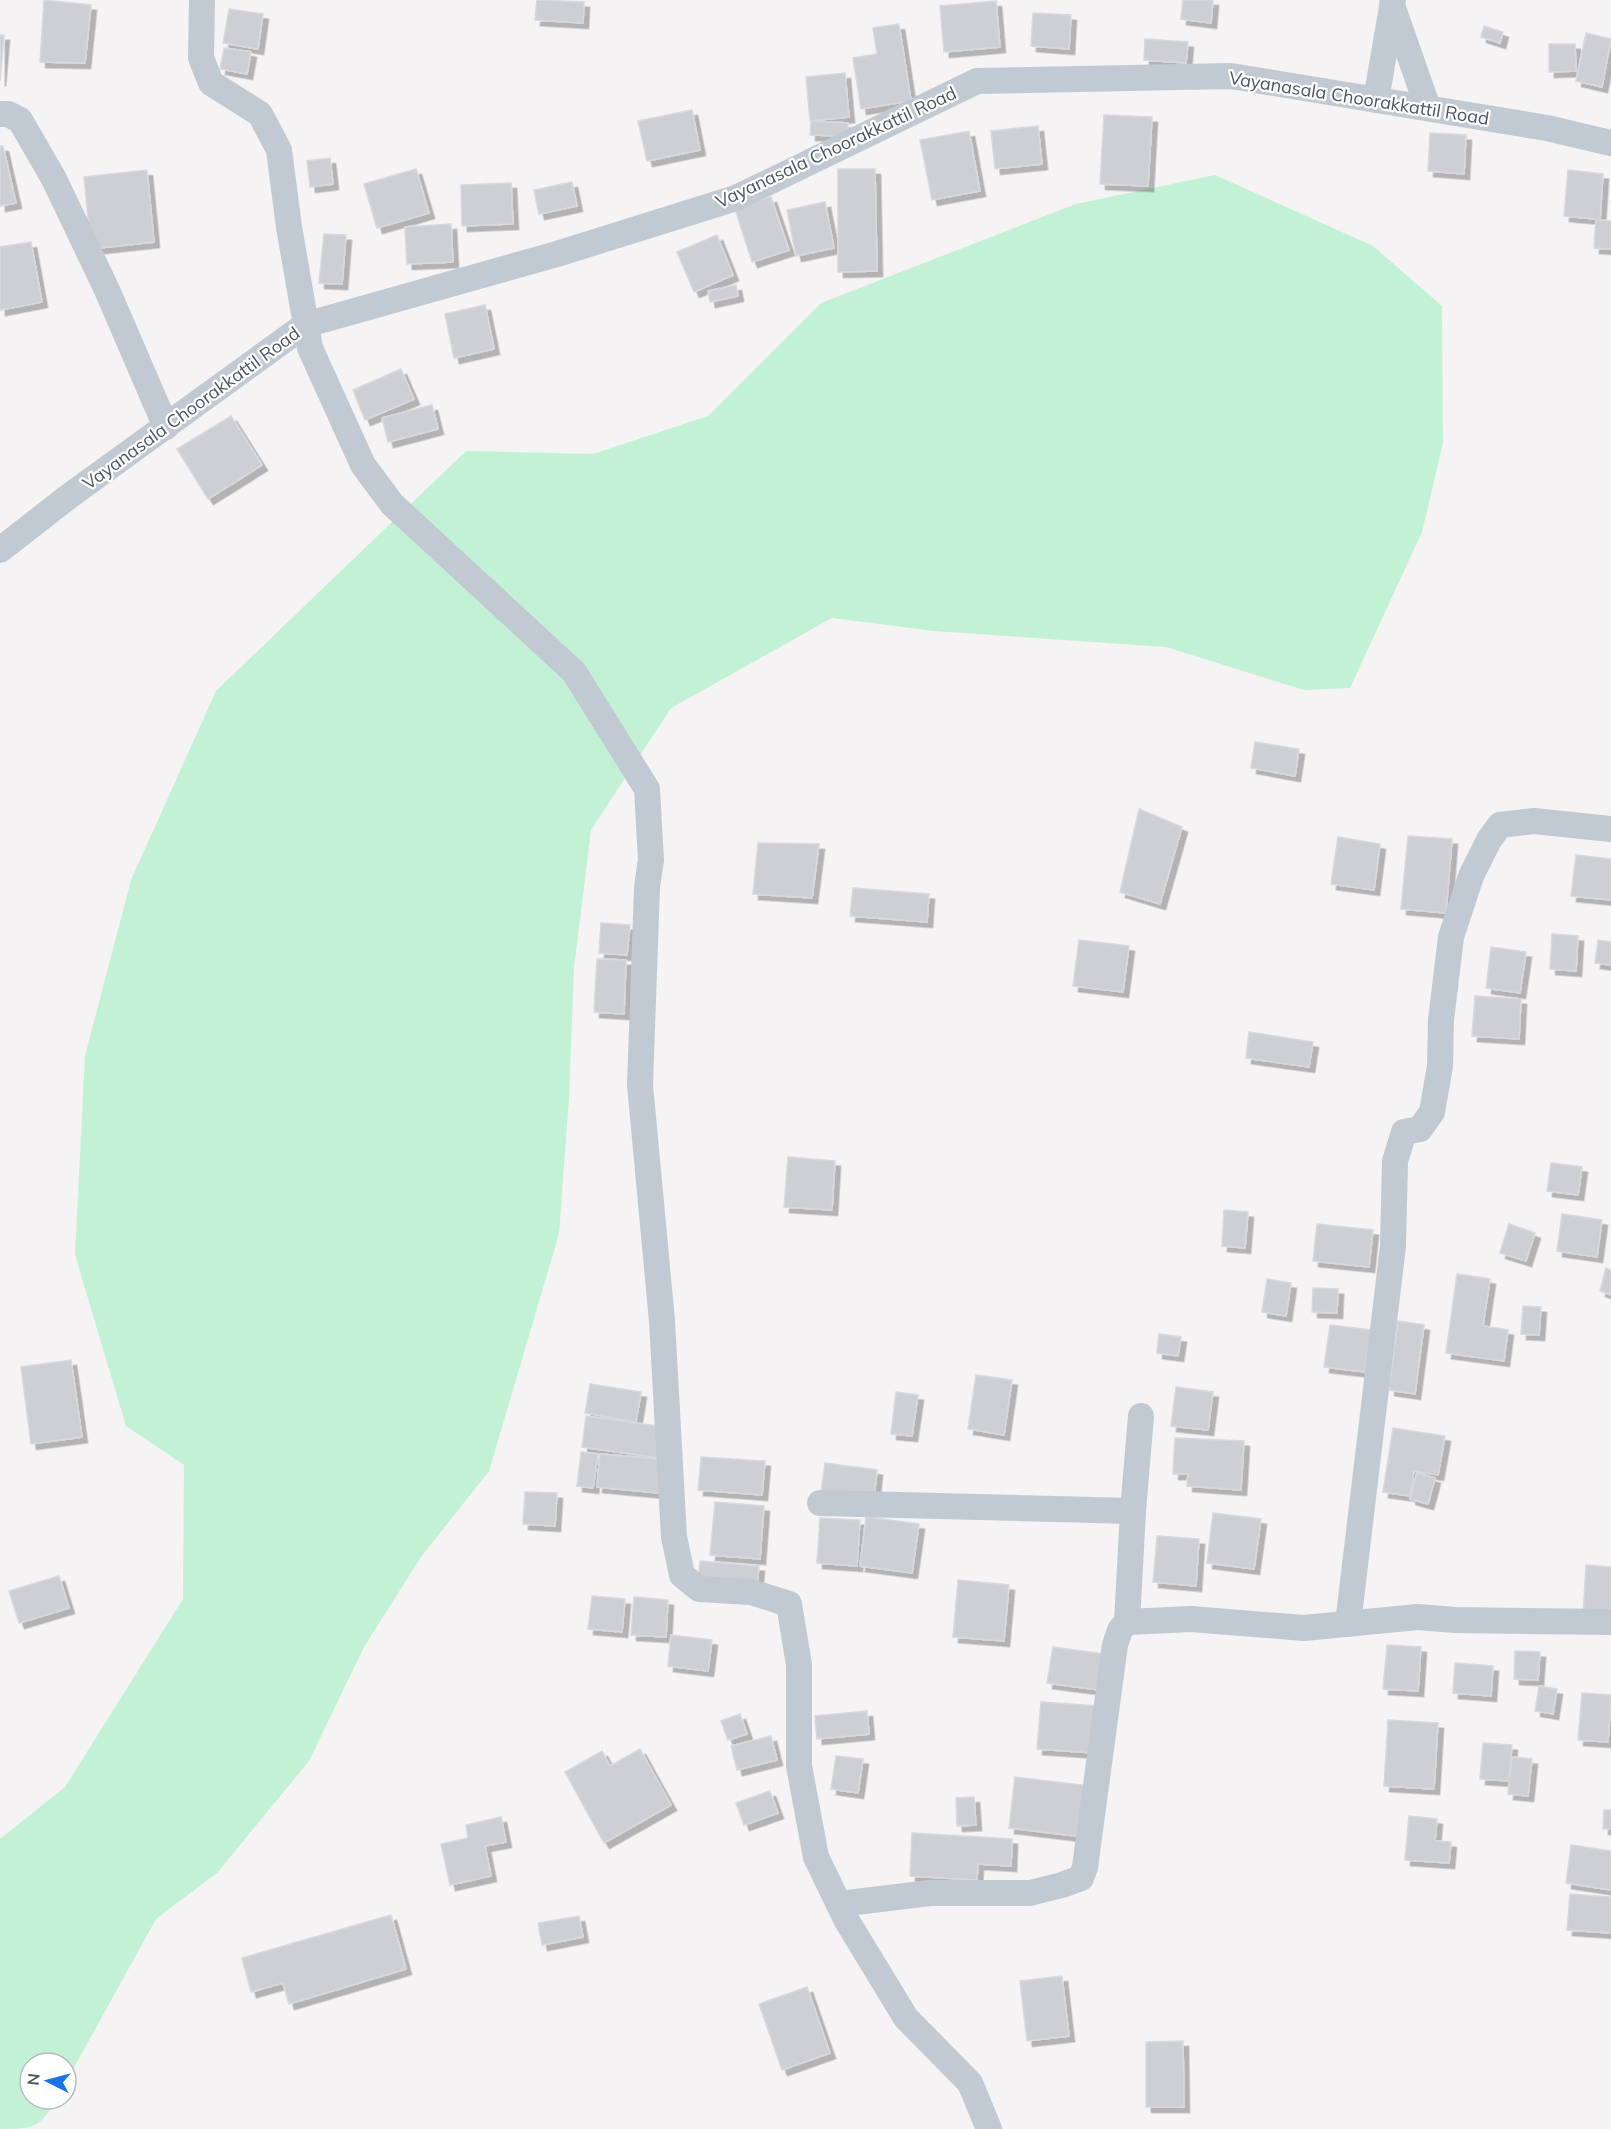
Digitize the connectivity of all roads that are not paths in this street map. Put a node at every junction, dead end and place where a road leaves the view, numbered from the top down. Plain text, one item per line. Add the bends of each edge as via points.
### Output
1 (201, 0) edge
2 (1387, 2) edge
3 (1376, 100) junction
4 (1428, 108) junction
5 (0, 114) edge
6 (1611, 143) edge
7 (305, 325) junction
8 (166, 428) junction
9 (0, 550) edge
10 (1611, 829) edge
11 (1141, 1416) dead end
12 (820, 1503) dead end
13 (1133, 1511) junction
14 (1127, 1622) junction
15 (1611, 1622) edge
16 (1348, 1624) junction
17 (839, 1904) junction
18 (989, 2129) edge

1 - 7 street via 201,58 211,83 260,114 279,150
2 - 3 street
2 - 4 street
3 - 4 street, Vayanasala Choorakkattil Road
3 - 7 street, Vayanasala Choorakkattil Road via 1231,76 977,81 736,198 557,254
4 - 6 street, Vayanasala Choorakkattil Road
5 - 8 street via 20,120 54,179
7 - 8 street, Vayanasala Choorakkattil Road
7 - 17 street via 310,348 363,465 392,504 574,672 647,789 651,860 640,1084 662,1321 674,1537 682,1575 699,1589 751,1592 789,1604 799,1665 799,1766 816,1857
8 - 9 street, Vayanasala Choorakkattil Road
10 - 16 street via 1534,821 1500,825 1471,876 1451,937 1432,1112 1420,1129 1404,1132 1395,1161 1393,1246
11 - 13 street
12 - 13 street
13 - 14 street
14 - 16 street via 1191,1619 1304,1628
14 - 17 street via 1115,1645 1089,1846 1081,1878 1030,1893 930,1893
15 - 16 street via 1418,1617
17 - 18 street via 906,2018 970,2083

